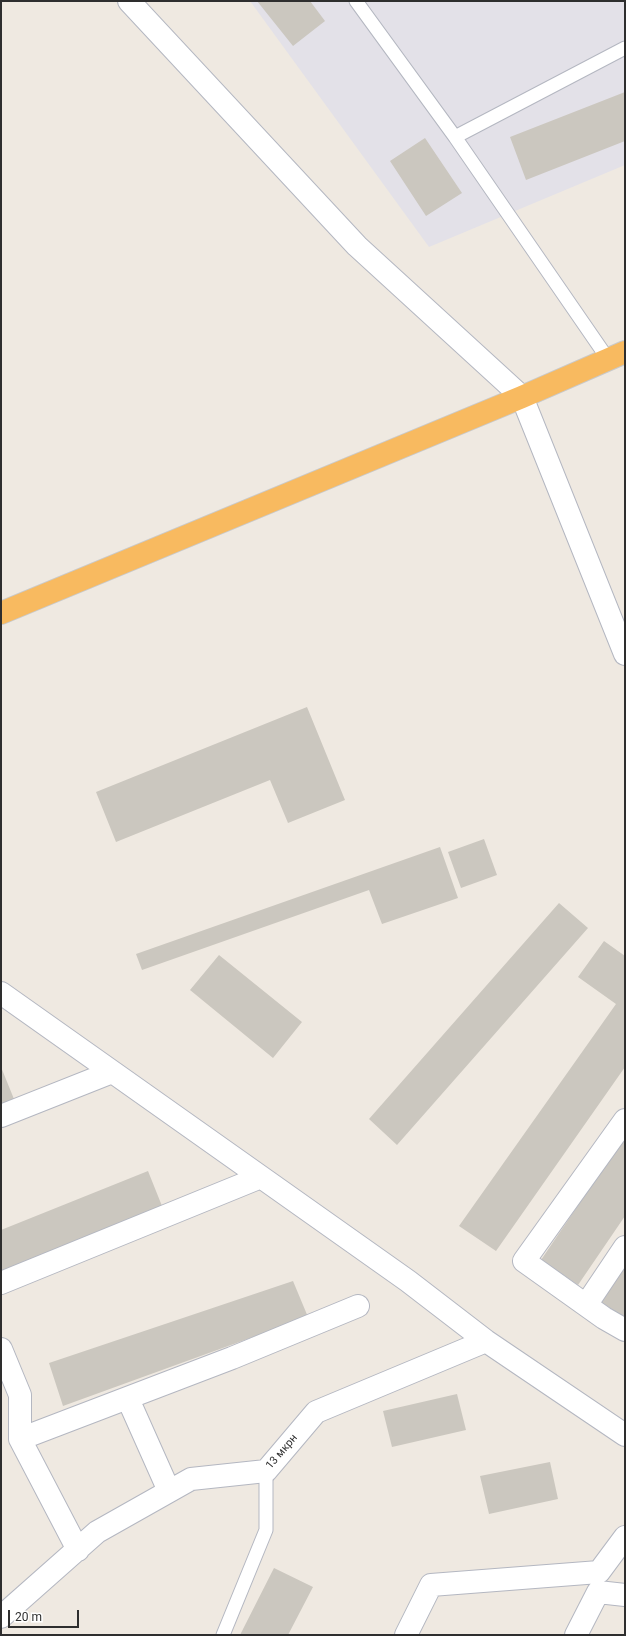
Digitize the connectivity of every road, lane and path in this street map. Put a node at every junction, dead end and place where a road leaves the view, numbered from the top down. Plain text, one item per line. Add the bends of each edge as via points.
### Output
1 (130, 1) edge
2 (356, 1) edge
3 (625, 48) edge
4 (455, 137) junction
5 (616, 356) edge
6 (522, 397) junction
7 (1, 613) edge
8 (624, 651) edge
9 (1, 993) edge
10 (112, 1072) junction
11 (1, 1116) edge
12 (625, 1120) edge
13 (261, 1177) junction
14 (625, 1247) edge
15 (1, 1283) edge
16 (586, 1305) junction
17 (358, 1306) dead end
18 (625, 1330) edge
19 (486, 1341) junction
20 (1, 1349) edge
21 (128, 1399) junction
22 (625, 1435) edge
23 (20, 1439) junction
24 (266, 1471) junction
25 (170, 1491) junction
26 (625, 1537) edge
27 (78, 1550) junction
28 (625, 1595) edge
29 (1, 1617) edge
30 (224, 1635) edge
31 (406, 1635) edge
32 (576, 1635) edge

1 - 6 street via 357,246
2 - 4 lane
3 - 4 lane
4 - 5 lane
5 - 6 highway
6 - 7 highway
6 - 8 street
9 - 10 street
10 - 11 street
10 - 13 street
12 - 16 street via 524,1261
13 - 15 street
13 - 19 street via 408,1281
14 - 16 street
16 - 18 street
17 - 21 street
19 - 22 street
19 - 24 street, 13 мкрн via 316,1412
20 - 23 street via 20,1395
21 - 23 street
21 - 25 street
23 - 27 street
24 - 25 street, 13 мкрн via 191,1479
24 - 30 lane via 266,1530
25 - 27 street, 13 мкрн via 97,1532
26 - 31 street via 599,1572 431,1585
27 - 29 street, 13 мкрн
28 - 32 street via 598,1592

